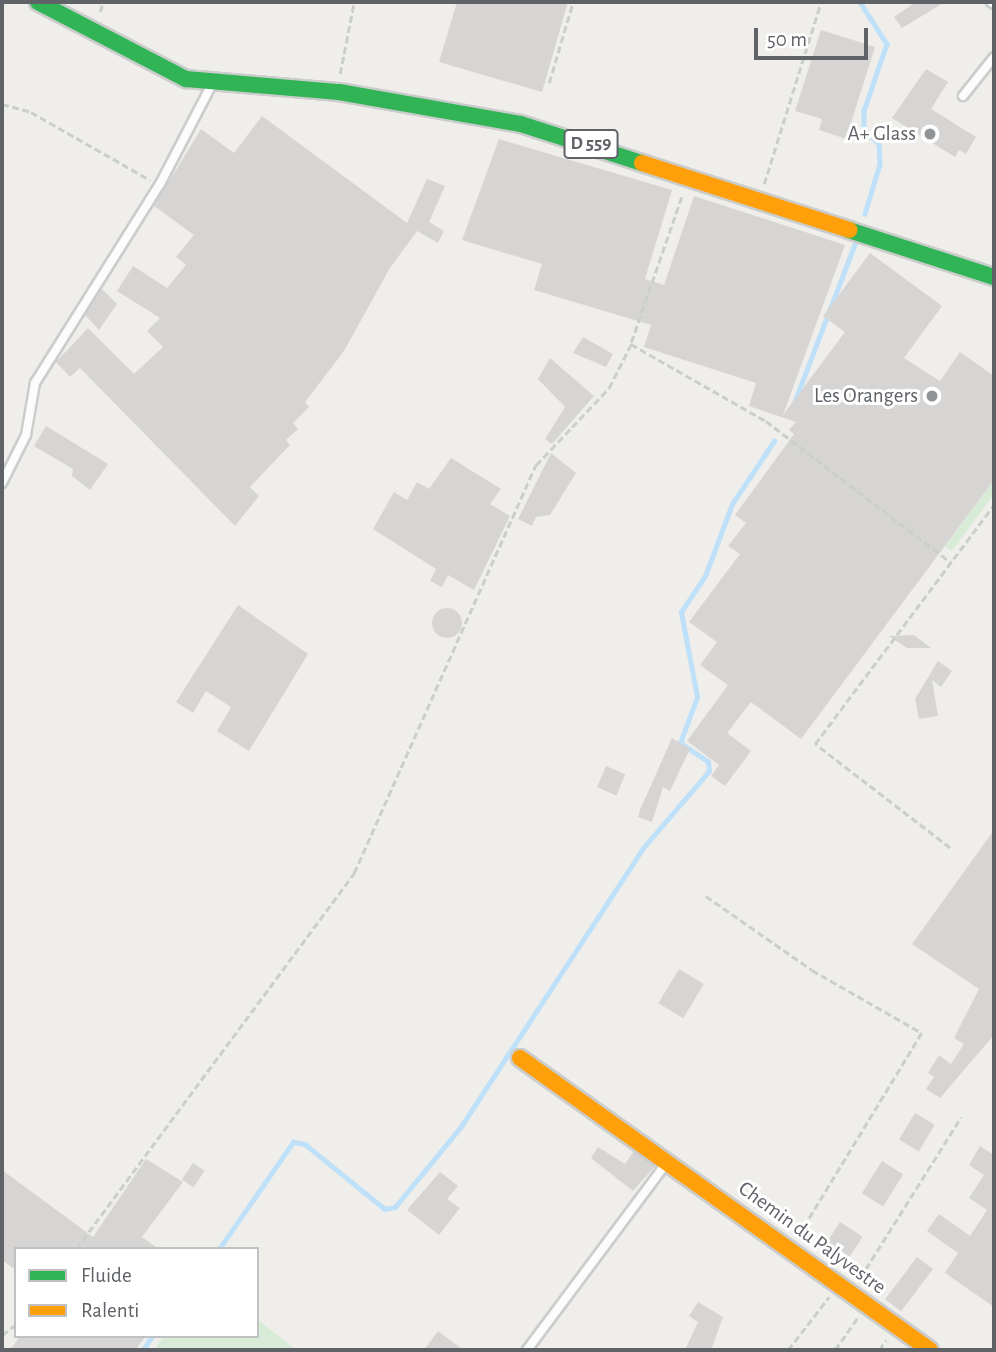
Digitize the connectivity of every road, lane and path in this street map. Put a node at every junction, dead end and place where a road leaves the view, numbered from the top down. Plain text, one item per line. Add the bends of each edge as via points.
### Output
1 (38, 2) edge
2 (354, 2) edge
3 (573, 2) edge
4 (821, 2) edge
5 (994, 57) edge
6 (212, 83) junction
7 (549, 83) dead end
8 (339, 92) junction
9 (964, 96) dead end
10 (2, 104) edge
11 (690, 174) junction
12 (159, 186) junction
13 (760, 197) junction
14 (994, 277) edge
15 (631, 344) junction
16 (2, 483) edge
17 (994, 505) edge
18 (952, 563) junction
19 (950, 848) dead end
20 (706, 896) dead end
21 (520, 1058) dead end
22 (961, 1117) dead end
23 (670, 1159) junction
24 (77, 1247) edge
25 (790, 1250) junction
26 (845, 1300) junction
27 (859, 1315) junction
28 (869, 1322) dead end
29 (878, 1330) dead end
30 (888, 1337) junction
31 (897, 1344) dead end
32 (527, 1350) edge
33 (788, 1350) edge
34 (835, 1350) edge
35 (879, 1350) edge
36 (930, 1350) edge

1 - 6 main road, D 559 via 172,74
2 - 8 path via 341,48
3 - 7 path
4 - 13 path
5 - 9 lane
6 - 8 main road, D 559
6 - 12 lane
8 - 11 main road, D 559 via 487,116
10 - 12 path via 96,145
11 - 13 main road, D 559
11 - 15 path
12 - 16 lane via 35,383 26,435
13 - 14 main road, D 559
15 - 18 path via 766,421
15 - 24 path via 609,388 536,465 354,873
17 - 18 path
18 - 19 path via 816,744
20 - 25 path via 812,971 922,1033
21 - 23 main road, Chemin du Palyvestre
22 - 26 path
23 - 25 main road, Chemin du Palyvestre
23 - 32 lane
25 - 26 main road, Chemin du Palyvestre
26 - 27 path
26 - 33 path via 820,1300
26 - 36 main road, Chemin du Palyvestre
27 - 28 path
27 - 34 path
29 - 30 path
30 - 31 path
30 - 35 path

